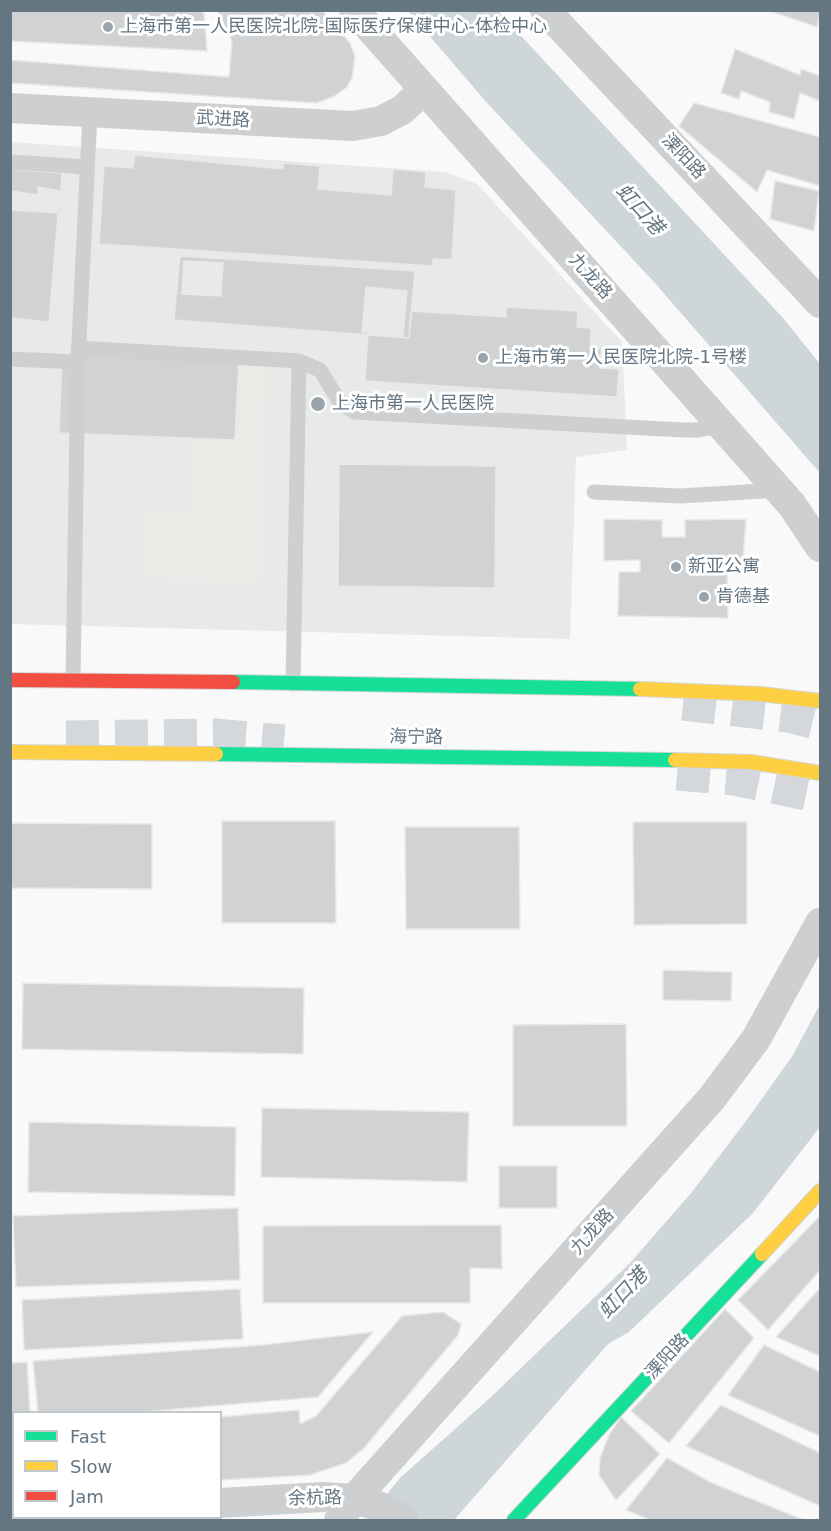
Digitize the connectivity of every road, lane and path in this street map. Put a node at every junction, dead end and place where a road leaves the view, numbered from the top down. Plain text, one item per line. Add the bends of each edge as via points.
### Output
1 (354, 10) edge
2 (545, 10) edge
3 (424, 90) junction
4 (10, 108) edge
5 (90, 113) junction
6 (10, 162) edge
7 (87, 167) junction
8 (820, 303) edge
9 (78, 355) junction
10 (10, 359) edge
11 (299, 361) junction
12 (721, 425) junction
13 (779, 490) junction
14 (594, 492) dead end
15 (820, 547) edge
16 (10, 680) edge
17 (73, 681) junction
18 (293, 684) junction
19 (820, 701) edge
20 (10, 752) edge
21 (820, 773) edge
22 (820, 923) edge
23 (820, 1191) edge
24 (222, 1503) edge
25 (357, 1508) edge
26 (404, 1521) edge
27 (514, 1521) edge

1 - 3 street, 九龙路
2 - 8 street, 溧阳路
3 - 5 street, 武进路 via 402,110 381,121 352,126
3 - 12 street, 九龙路
4 - 5 street, 武进路
5 - 7 lane
6 - 7 lane
7 - 9 lane
9 - 10 lane
9 - 11 lane
9 - 17 lane
11 - 12 lane via 320,370 339,401 354,412 682,430
11 - 18 lane
12 - 13 street, 九龙路
13 - 14 lane via 680,496
13 - 15 street, 九龙路
16 - 17 main road
17 - 18 main road
18 - 19 main road via 571,686 761,694
20 - 21 main road, 海宁路 via 595,757 751,762
22 - 25 street, 九龙路 via 756,1039 712,1098
23 - 27 main road, 溧阳路
24 - 25 street, 余杭路 via 322,1497
25 - 26 street, 余杭路

